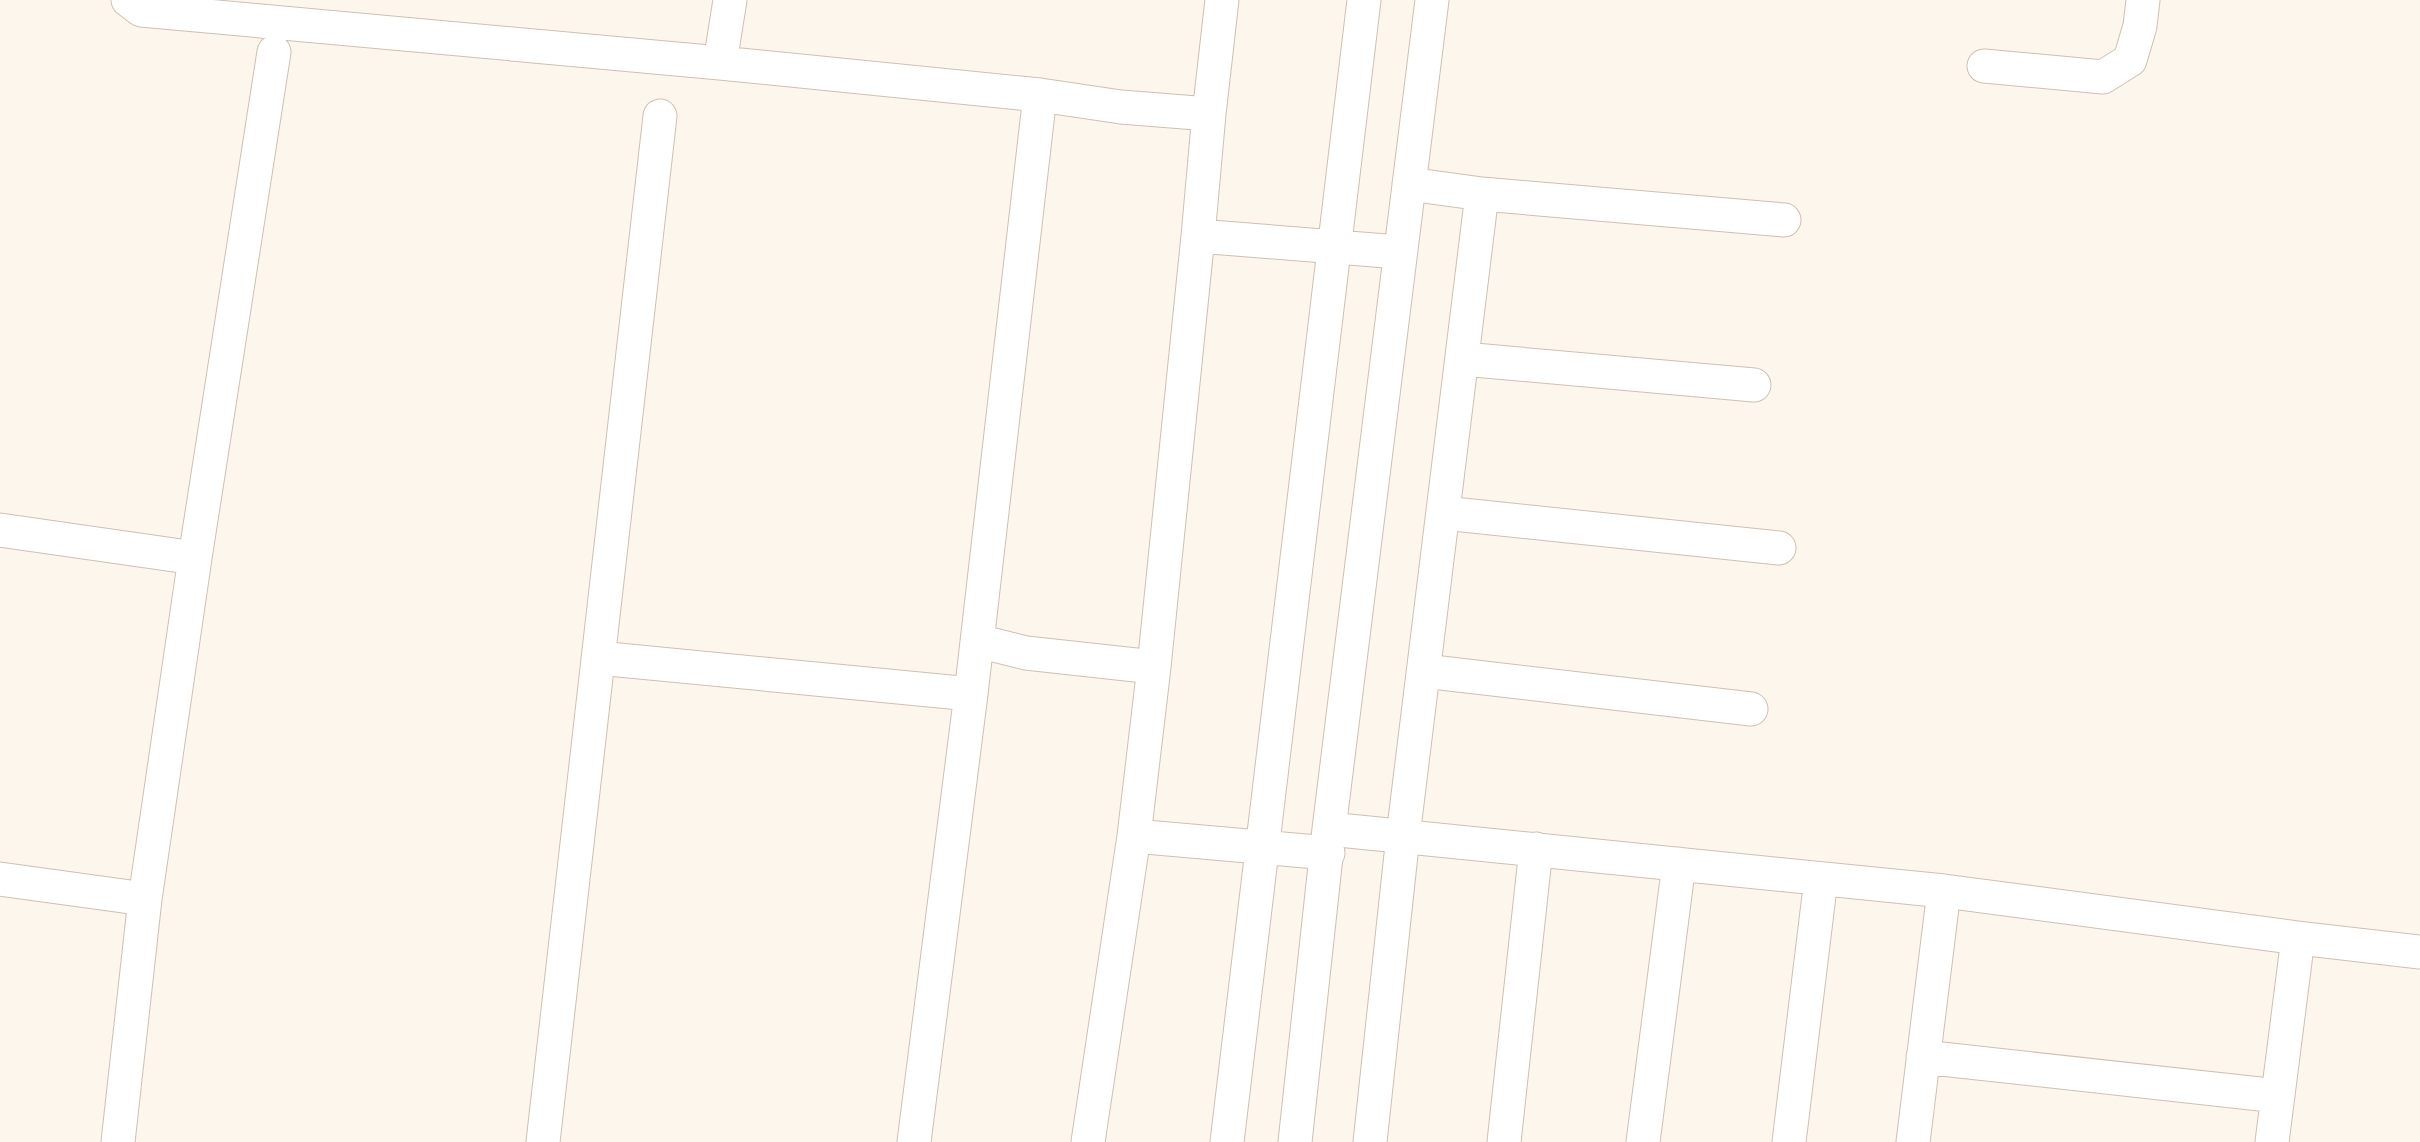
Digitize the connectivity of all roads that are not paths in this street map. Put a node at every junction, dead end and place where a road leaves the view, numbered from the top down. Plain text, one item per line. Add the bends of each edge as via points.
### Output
1 (128, 0) edge
2 (730, 0) edge
3 (1222, 0) edge
4 (1364, 0) edge
5 (1432, 0) edge
6 (2143, 0) edge
7 (274, 52) dead end
8 (720, 63) junction
9 (1984, 66) dead end
10 (1040, 95) junction
11 (1209, 114) junction
12 (660, 116) dead end
13 (1409, 184) junction
14 (1482, 194) junction
15 (1784, 220) dead end
16 (1198, 236) junction
17 (1335, 247) junction
18 (1399, 252) junction
19 (1463, 359) junction
20 (1754, 385) dead end
21 (1444, 513) junction
22 (0, 530) edge
23 (1779, 548) dead end
24 (195, 558) junction
25 (978, 641) junction
26 (598, 658) junction
27 (1154, 667) junction
28 (1425, 671) junction
29 (971, 694) junction
30 (1751, 709) dead end
31 (1134, 836) junction
32 (1404, 837) junction
33 (1328, 841) junction
34 (1261, 847) junction
35 (1536, 849) junction
36 (1678, 864) junction
37 (0, 879) edge
38 (1821, 879) junction
39 (1944, 891) junction
40 (145, 899) junction
41 (2298, 938) junction
42 (2420, 952) edge
43 (1923, 1057) junction
44 (2278, 1096) junction
45 (118, 1142) edge
46 (543, 1142) edge
47 (914, 1142) edge
48 (1088, 1142) edge
49 (1227, 1142) edge
50 (1295, 1142) edge
51 (1370, 1142) edge
52 (1504, 1142) edge
53 (1643, 1142) edge
54 (1789, 1142) edge
55 (1913, 1142) edge
56 (2272, 1142) edge

1 - 8 street via 141,9
2 - 8 street
3 - 11 street
4 - 17 street
5 - 13 street
6 - 9 street via 2130,60 2103,77
7 - 24 street
8 - 10 street
10 - 11 street
10 - 25 street
11 - 16 street
12 - 26 street
13 - 14 street
13 - 18 street
14 - 15 street
14 - 19 street
16 - 17 street
16 - 27 street
17 - 18 street
17 - 34 street
18 - 33 street
19 - 20 street
19 - 21 street
21 - 23 street
21 - 28 street
22 - 24 street
24 - 40 street
25 - 27 street via 1026,653
25 - 29 street
26 - 29 street
26 - 46 street
27 - 31 street
28 - 30 street
28 - 32 street
29 - 47 street
31 - 34 street
31 - 48 street
32 - 33 street
32 - 35 street
32 - 51 street
33 - 34 street
33 - 50 street
34 - 49 street
35 - 36 street
35 - 52 street
36 - 38 street
36 - 53 street
37 - 40 street
38 - 39 street
38 - 54 street
39 - 41 street
39 - 43 street
40 - 45 street
41 - 42 street
41 - 44 street
43 - 44 street
43 - 55 street
44 - 56 street

